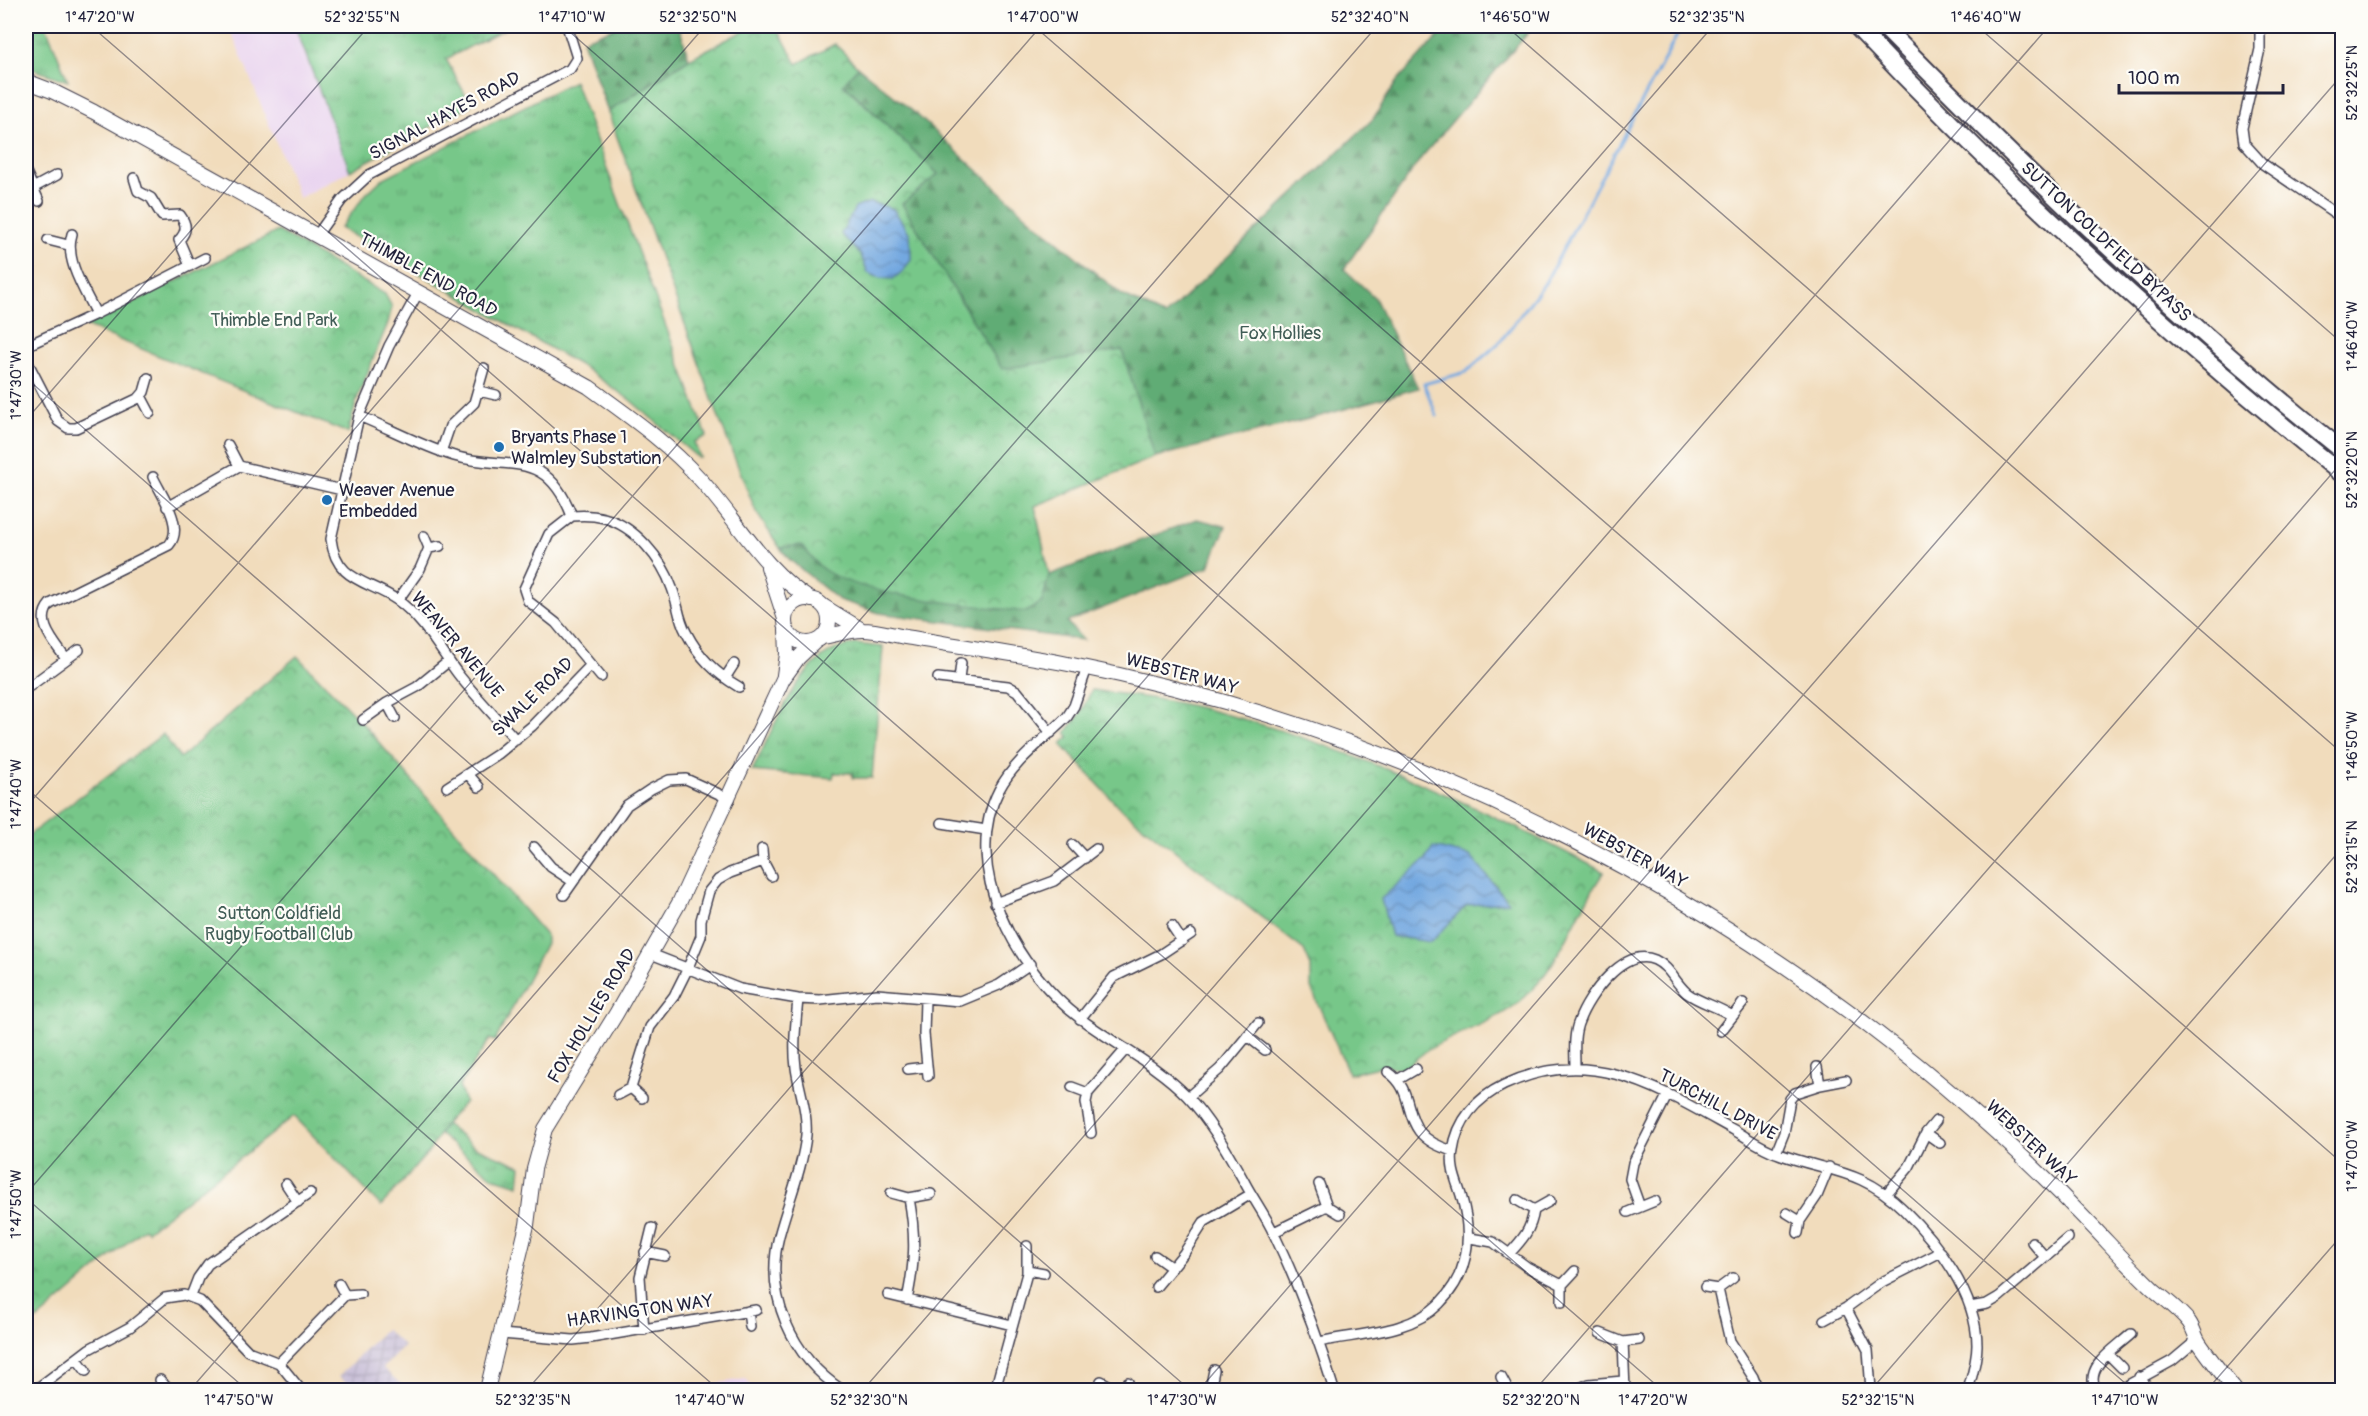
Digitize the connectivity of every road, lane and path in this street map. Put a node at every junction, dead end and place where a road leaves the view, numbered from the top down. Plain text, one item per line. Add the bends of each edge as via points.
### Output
1 (567, 26) edge
2 (1856, 26) edge
3 (1883, 26) edge
4 (2260, 26) edge
5 (26, 81) edge
6 (26, 172) edge
7 (57, 175) dead end
8 (134, 178) dead end
9 (33, 188) junction
10 (39, 201) dead end
11 (2343, 218) edge
12 (72, 234) dead end
13 (317, 235) junction
14 (48, 240) dead end
15 (68, 245) junction
16 (205, 258) dead end
17 (190, 266) junction
18 (419, 291) junction
19 (96, 314) junction
20 (26, 346) edge
21 (26, 359) edge
22 (484, 368) dead end
23 (148, 378) dead end
24 (479, 391) junction
25 (496, 395) dead end
26 (141, 396) junction
27 (150, 413) dead end
28 (359, 416) junction
29 (228, 445) dead end
30 (2343, 450) edge
31 (441, 452) junction
32 (239, 466) junction
33 (2343, 474) edge
34 (153, 477) dead end
35 (342, 490) junction
36 (167, 507) junction
37 (572, 516) junction
38 (424, 536) dead end
39 (440, 546) dead end
40 (429, 548) junction
41 (766, 563) junction
42 (398, 600) junction
43 (816, 602) junction
44 (786, 624) junction
45 (862, 630) junction
46 (819, 639) junction
47 (80, 650) dead end
48 (66, 659) junction
49 (449, 661) junction
50 (961, 663) dead end
51 (591, 664) junction
52 (734, 664) dead end
53 (1087, 668) junction
54 (601, 677) dead end
55 (725, 678) junction
56 (938, 678) dead end
57 (783, 679) junction
58 (959, 680) junction
59 (30, 686) dead end
60 (739, 687) dead end
61 (387, 703) junction
62 (395, 718) dead end
63 (363, 720) dead end
64 (1050, 733) junction
65 (516, 740) junction
66 (468, 774) junction
67 (447, 787) dead end
68 (479, 787) dead end
69 (730, 799) junction
70 (942, 823) dead end
71 (986, 830) junction
72 (1073, 845) dead end
73 (534, 847) dead end
74 (762, 849) dead end
75 (1096, 849) dead end
76 (1085, 858) junction
77 (763, 861) junction
78 (771, 876) dead end
79 (572, 881) junction
80 (564, 895) dead end
81 (995, 903) junction
82 (1172, 926) dead end
83 (1191, 934) dead end
84 (1182, 941) junction
85 (651, 954) junction
86 (1030, 964) junction
87 (687, 970) junction
88 (798, 999) junction
89 (925, 999) junction
90 (1743, 1004) dead end
91 (1732, 1017) junction
92 (1080, 1019) junction
93 (1258, 1023) dead end
94 (1721, 1031) dead end
95 (1247, 1036) junction
96 (1126, 1049) junction
97 (1265, 1050) dead end
98 (1575, 1067) junction
99 (1817, 1067) dead end
100 (908, 1069) dead end
101 (1416, 1069) dead end
102 (1388, 1072) dead end
103 (1399, 1080) junction
104 (1846, 1080) dead end
105 (1820, 1085) junction
106 (1072, 1087) dead end
107 (631, 1088) junction
108 (1088, 1093) junction
109 (1668, 1094) junction
110 (618, 1095) dead end
111 (1188, 1097) junction
112 (642, 1098) dead end
113 (1936, 1121) dead end
114 (1091, 1133) dead end
115 (1926, 1133) junction
116 (1940, 1143) dead end
117 (1453, 1151) junction
118 (1776, 1153) junction
119 (1829, 1167) junction
120 (286, 1184) dead end
121 (1319, 1184) dead end
122 (1887, 1192) junction
123 (310, 1193) dead end
124 (891, 1193) dead end
125 (931, 1194) dead end
126 (1251, 1194) junction
127 (909, 1198) junction
128 (1517, 1200) dead end
129 (1550, 1201) dead end
130 (1655, 1201) dead end
131 (298, 1202) junction
132 (1327, 1206) junction
133 (1640, 1207) junction
134 (1534, 1210) junction
135 (1628, 1212) dead end
136 (1787, 1213) dead end
137 (1340, 1214) dead end
138 (1800, 1221) junction
139 (652, 1228) dead end
140 (1274, 1232) junction
141 (1797, 1233) dead end
142 (1470, 1238) junction
143 (2068, 1238) dead end
144 (2032, 1242) dead end
145 (1027, 1246) dead end
146 (645, 1251) junction
147 (1941, 1252) junction
148 (1509, 1254) junction
149 (665, 1256) dead end
150 (1155, 1256) dead end
151 (2045, 1257) junction
152 (1172, 1268) junction
153 (1027, 1270) junction
154 (1575, 1271) dead end
155 (1044, 1273) dead end
156 (1733, 1278) dead end
157 (339, 1284) dead end
158 (1562, 1284) junction
159 (1156, 1287) dead end
160 (1705, 1287) dead end
161 (1718, 1289) junction
162 (360, 1294) dead end
163 (345, 1295) junction
164 (888, 1295) dead end
165 (191, 1296) junction
166 (906, 1300) junction
167 (1562, 1302) dead end
168 (1970, 1307) junction
169 (1846, 1308) junction
170 (1824, 1320) dead end
171 (1012, 1325) junction
172 (750, 1327) dead end
173 (644, 1330) junction
174 (1600, 1333) dead end
175 (501, 1334) junction
176 (2131, 1334) dead end
177 (1639, 1340) dead end
178 (2197, 1340) junction
179 (1319, 1342) junction
180 (1623, 1342) junction
181 (2109, 1354) junction
182 (77, 1359) junction
183 (279, 1363) junction
184 (2122, 1368) dead end
185 (1214, 1370) dead end
186 (86, 1371) dead end
187 (1501, 1377) dead end
188 (2139, 1377) junction
189 (160, 1380) dead end
190 (1101, 1381) dead end
191 (1624, 1386) edge
192 (1871, 1389) edge
193 (35, 1390) edge
194 (169, 1390) edge
195 (301, 1390) edge
196 (487, 1390) edge
197 (842, 1390) edge
198 (995, 1390) edge
199 (1117, 1390) edge
200 (1210, 1390) edge
201 (1334, 1390) edge
202 (1508, 1390) edge
203 (1575, 1390) edge
204 (1758, 1390) edge
205 (1855, 1390) edge
206 (1968, 1390) edge
207 (2096, 1390) edge
208 (2120, 1390) edge
209 (2149, 1390) edge
210 (2235, 1390) edge

1 - 13 street, SIGNAL HAYES ROAD via 577,51 574,66 369,175 342,200
2 - 33 highway, SUTTON COLDFIELD BYPASS via 2050,219 2259,406
3 - 30 highway, SUTTON COLDFIELD BYPASS via 2078,218 2176,308
4 - 11 street via 2260,49 2242,128 2244,143 2263,164
5 - 13 street, THIMBLE END ROAD via 94,112
6 - 9 street
7 - 9 street
8 - 17 street via 138,191 151,198 162,216 180,215 184,221 186,229 179,240
9 - 10 street
12 - 15 street
13 - 18 street, THIMBLE END ROAD
14 - 15 street
15 - 19 street via 78,279
16 - 17 street
17 - 19 street
18 - 28 street, WEAVER AVENUE via 389,345
18 - 41 street, THIMBLE END ROAD via 589,387 647,429 699,478
19 - 20 street
21 - 26 street via 58,421 68,428 76,428
22 - 24 street
23 - 26 street
24 - 25 street
24 - 31 street via 467,412 450,426
26 - 27 street
28 - 31 street
28 - 35 street, WEAVER AVENUE
29 - 32 street
31 - 37 street via 510,462 540,471 564,496
32 - 35 street
32 - 36 street
34 - 36 street
35 - 42 street, WEAVER AVENUE via 331,539 335,560 354,578
36 - 48 street via 176,529 169,545 46,609 46,629
37 - 51 street, SWALE ROAD via 549,534 524,589 528,601 556,623
37 - 55 street via 608,519 640,540 653,554 672,588 686,633 708,666
38 - 40 street
39 - 40 street
40 - 42 street via 420,569
41 - 43 street, THIMBLE END ROAD
41 - 44 street, THIMBLE END ROAD
42 - 49 street, WEAVER AVENUE
43 - 44 street via 801,600 793,604
43 - 45 street, WEBSTER WAY
43 - 46 street via 827,613 829,624
44 - 46 street via 798,642
44 - 57 street, FOX HOLLIES ROAD
45 - 46 street, WEBSTER WAY
45 - 53 street, WEBSTER WAY
46 - 57 street, FOX HOLLIES ROAD
47 - 48 street
48 - 59 street
49 - 61 street via 417,687
49 - 65 street, WEAVER AVENUE
50 - 58 street
51 - 54 street, SWALE ROAD
51 - 65 street, SWALE ROAD
52 - 55 street
53 - 64 street via 1074,706
53 - 178 street, WEBSTER WAY via 1257,712 1416,769 1572,841 1713,921 1840,1007 1961,1102 2020,1154 2185,1317
55 - 60 street
56 - 58 street
57 - 69 street, FOX HOLLIES ROAD
58 - 64 street via 1008,686 1017,691
61 - 62 street
61 - 63 street
64 - 71 street via 1000,787
65 - 66 street, SWALE ROAD
66 - 67 street, SWALE ROAD
66 - 68 street
69 - 79 street via 686,779 678,778 651,789 627,805
69 - 85 street, FOX HOLLIES ROAD
70 - 71 street
71 - 81 street via 986,856
72 - 76 street
73 - 79 street via 551,867
74 - 77 street
75 - 76 street
76 - 81 street via 1054,881
77 - 78 street
77 - 87 street via 730,873 709,891 700,936
79 - 80 street
81 - 86 street via 1006,929
82 - 84 street
83 - 84 street
84 - 92 street via 1114,976
85 - 87 street
85 - 175 street, FOX HOLLIES ROAD via 545,1129
86 - 89 street via 969,999
86 - 92 street
87 - 88 street via 740,989
87 - 107 street via 675,996 650,1027
88 - 89 street via 877,994
88 - 197 street via 794,1047 806,1138 779,1238 775,1276 778,1300 799,1349 816,1370
89 - 100 street via 927,1072
90 - 91 street
91 - 94 street
91 - 98 street via 1689,994 1655,960 1635,958 1615,968 1579,1021
92 - 96 street
93 - 95 street
95 - 97 street
95 - 111 street via 1220,1069
96 - 108 street
96 - 111 street
98 - 109 street, TURCHILL DRIVE via 1617,1074
98 - 117 street, TURCHILL DRIVE via 1547,1069 1496,1089 1467,1114
99 - 105 street
101 - 103 street
102 - 103 street
103 - 117 street via 1417,1130 1436,1146
104 - 105 street
105 - 118 street via 1802,1090 1790,1099
106 - 108 street
107 - 110 street
107 - 112 street
108 - 114 street
109 - 118 street, TURCHILL DRIVE
109 - 133 street via 1633,1163 1630,1179
111 - 126 street via 1216,1133
113 - 115 street
115 - 116 street
115 - 122 street via 1909,1167
117 - 142 street, TURCHILL DRIVE via 1452,1167
118 - 119 street, TURCHILL DRIVE
119 - 122 street, TURCHILL DRIVE via 1853,1174
119 - 138 street via 1817,1196
120 - 131 street
121 - 132 street
122 - 147 street, TURCHILL DRIVE via 1929,1233
123 - 131 street
124 - 127 street
125 - 127 street
126 - 140 street
126 - 152 street via 1204,1222
127 - 166 street via 916,1236
128 - 134 street
129 - 134 street
130 - 133 street
131 - 165 street via 203,1268
132 - 137 street
132 - 140 street
133 - 135 street
134 - 148 street via 1527,1235
136 - 138 street
138 - 141 street
139 - 146 street
140 - 179 street
142 - 148 street via 1493,1242
142 - 179 street, TURCHILL DRIVE via 1459,1277 1425,1316 1392,1329
143 - 151 street
144 - 151 street
145 - 153 street
146 - 149 street
146 - 173 street via 639,1295
147 - 168 street, TURCHILL DRIVE
147 - 169 street via 1882,1282
148 - 158 street
150 - 152 street
151 - 168 street via 1999,1297
152 - 159 street
153 - 155 street
153 - 171 street
154 - 158 street
156 - 161 street
157 - 163 street
158 - 167 street
160 - 161 street
161 - 204 street via 1730,1341
162 - 163 street
163 - 183 street
164 - 166 street
165 - 182 street via 165,1298 130,1327
165 - 183 street via 248,1351
166 - 171 street
168 - 206 street, TURCHILL DRIVE via 1977,1349
169 - 170 street
169 - 192 street via 1868,1350
171 - 198 street
172 - 173 street, HARVINGTON WAY via 752,1311
173 - 175 street, HARVINGTON WAY via 573,1340
174 - 180 street
175 - 196 street, FOX HOLLIES ROAD
176 - 181 street
177 - 180 street
178 - 188 street via 2172,1361
178 - 210 street, WEBSTER WAY
179 - 201 street
180 - 191 street
181 - 184 street
181 - 207 street via 2091,1375
182 - 186 street
182 - 193 street
183 - 195 street
185 - 200 street
187 - 202 street
188 - 208 street
188 - 209 street
189 - 194 street
190 - 199 street
191 - 203 street via 1589,1384
192 - 205 street

